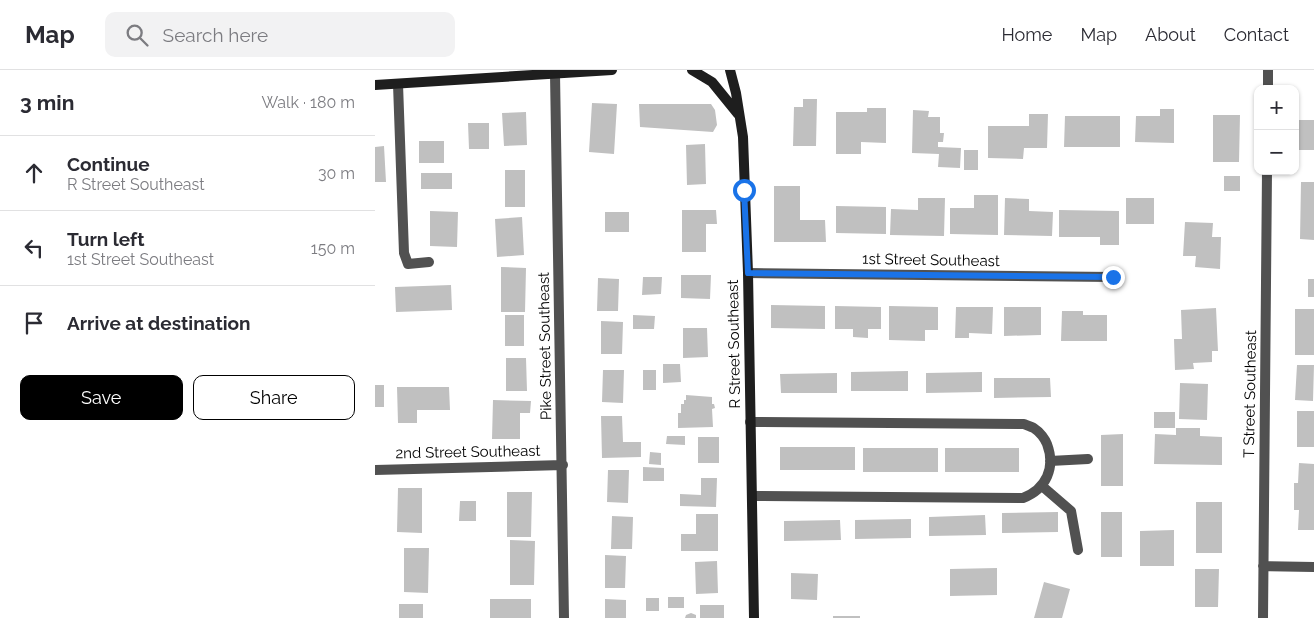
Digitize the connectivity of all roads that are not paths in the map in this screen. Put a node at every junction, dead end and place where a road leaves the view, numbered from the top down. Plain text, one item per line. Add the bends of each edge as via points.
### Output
1 (612, 70) edge
2 (693, 70) edge
3 (730, 70) edge
4 (1268, 70) edge
5 (488, 74) edge
6 (555, 74) junction
7 (398, 84) junction
8 (375, 85) edge
9 (1268, 85) edge
10 (739, 115) junction
11 (1267, 175) edge
12 (429, 262) dead end
13 (748, 273) junction
14 (1113, 277) dead end
15 (750, 422) junction
16 (1088, 459) dead end
17 (1050, 461) junction
18 (563, 465) junction
19 (375, 470) edge
20 (1042, 486) junction
21 (752, 496) junction
22 (1079, 550) dead end
23 (1263, 566) junction
24 (1314, 567) edge
25 (565, 618) edge
26 (754, 618) edge
27 (1263, 618) edge

1 - 6 main road
2 - 10 main road via 712,82
3 - 10 main road, R Street Southeast
4 - 9 street
5 - 6 main road
5 - 7 main road
6 - 18 street, Pike Street Southeast
7 - 8 main road
7 - 12 street via 404,253 408,264
10 - 13 main road, R Street Southeast via 743,137
11 - 23 street, T Street Southeast
13 - 14 street, 1st Street Southeast
13 - 15 main road, R Street Southeast
15 - 17 street via 1024,424 1036,429 1045,441
15 - 21 main road, R Street Southeast
16 - 17 street
17 - 20 street via 1051,470
18 - 19 street, 2nd Street Southeast
18 - 25 street, Pike Street Southeast
20 - 21 street via 1023,498
20 - 22 street via 1071,511
21 - 26 main road, R Street Southeast
23 - 24 street
23 - 27 street, T Street Southeast

